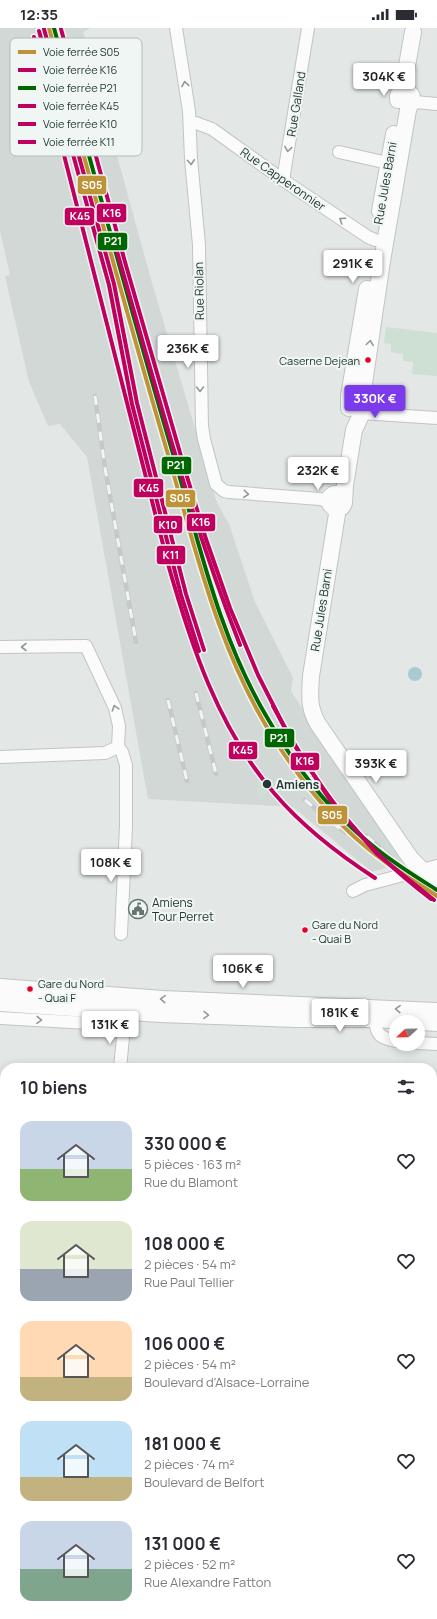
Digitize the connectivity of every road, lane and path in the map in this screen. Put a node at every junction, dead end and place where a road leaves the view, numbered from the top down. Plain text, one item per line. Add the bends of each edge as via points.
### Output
1 (176, 28) edge
2 (308, 28) edge
3 (417, 30) edge
4 (406, 99) junction
5 (437, 104) edge
6 (190, 123) junction
7 (339, 152) dead end
8 (388, 163) junction
9 (283, 180) junction
10 (375, 240) junction
11 (356, 413) junction
12 (437, 418) edge
13 (336, 501) junction
14 (0, 647) edge
15 (118, 747) junction
16 (0, 757) edge
17 (430, 868) edge
18 (437, 878) edge
19 (353, 891) dead end
20 (121, 934) dead end
21 (0, 987) edge
22 (0, 1003) edge
23 (279, 1011) junction
24 (437, 1011) edge
25 (0, 1018) edge
26 (124, 1019) junction
27 (437, 1023) edge
28 (375, 1025) junction
29 (389, 1040) edge
30 (425, 1043) edge
31 (437, 1044) edge
32 (120, 1063) edge

6 -> 1 street, Rue Riolan
2 -> 9 street, Rue Galland
3 - 4 main road, Rue Jules Barni
4 - 5 street
4 - 8 main road, Rue Jules Barni via 399,107
11 -> 4 main road, Rue Jules Barni via 362,397
6 - 9 street, Rue Capperonnier via 212,129
6 -> 13 street, Rue Riolan via 199,245 201,414 204,440 216,484 229,492
7 - 8 street
8 - 10 main road, Rue Jules Barni
10 -> 9 street, Rue Capperonnier
10 - 11 main road, Rue Jules Barni via 349,396
11 - 12 street
11 - 13 main road, Rue Jules Barni via 345,486
13 - 17 main road, Rue Jules Barni via 337,514 311,676 312,712 411,859
15 -> 14 street via 119,726 115,708 86,646
15 - 16 street via 105,753
15 - 20 street via 126,765
17 - 18 main road
17 - 19 street via 365,885
23 -> 21 main road via 163,999
22 - 26 main road
24 -> 23 main road
26 -> 23 main road
23 - 28 main road
25 -> 26 street
26 - 32 street
27 - 28 main road
28 - 29 street via 384,1039
30 - 31 street

